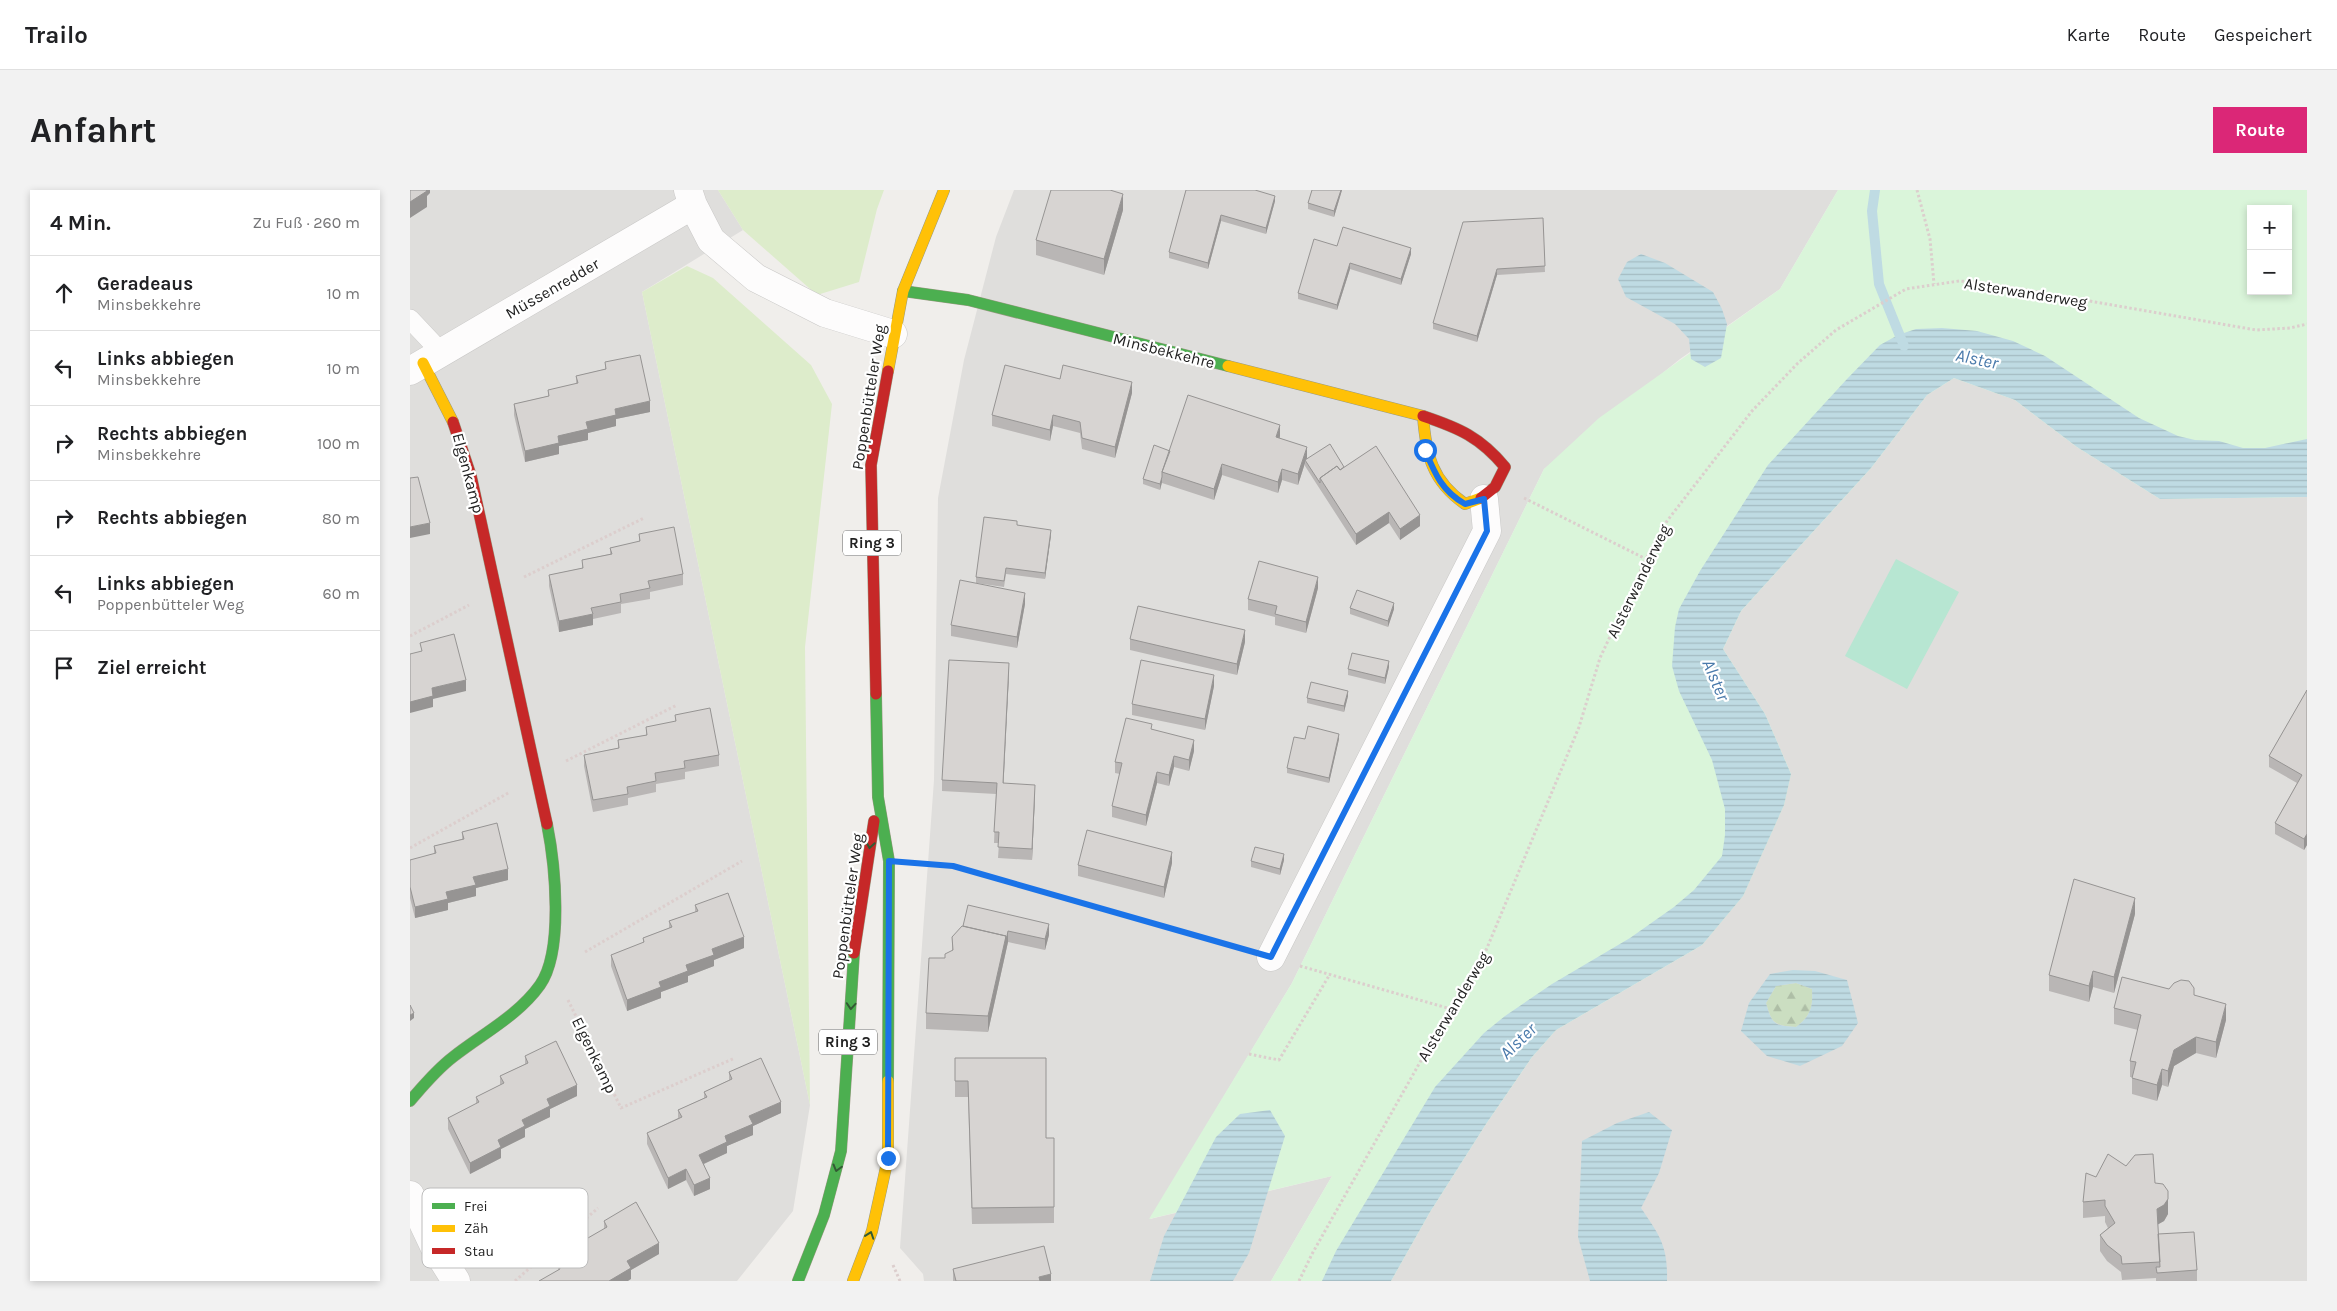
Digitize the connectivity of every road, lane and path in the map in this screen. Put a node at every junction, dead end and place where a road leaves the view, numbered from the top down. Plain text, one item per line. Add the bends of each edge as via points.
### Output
1 (944, 190) edge
2 (1917, 190) edge
3 (690, 198) edge
4 (1934, 284) junction
5 (903, 291) junction
6 (410, 319) edge
7 (2307, 324) edge
8 (893, 334) junction
9 (425, 362) edge
10 (1423, 416) junction
11 (1491, 492) junction
12 (644, 518) dead end
13 (1646, 559) junction
14 (498, 590) junction
15 (410, 636) edge
16 (678, 705) dead end
17 (538, 776) junction
18 (878, 797) junction
19 (410, 848) edge
20 (742, 861) dead end
21 (889, 861) junction
22 (553, 955) junction
23 (1271, 957) junction
24 (1330, 974) junction
25 (538, 988) junction
26 (1451, 1009) junction
27 (1249, 1054) dead end
28 (735, 1058) dead end
29 (410, 1101) edge
30 (410, 1194) edge
31 (598, 1208) dead end
32 (588, 1217) edge
33 (422, 1220) edge
34 (448, 1268) edge
35 (530, 1268) edge
36 (456, 1281) edge
37 (515, 1281) edge
38 (798, 1281) edge
39 (853, 1281) edge
40 (1299, 1281) edge

1 - 5 street, Poppenbütteler Weg / Ring 3
2 - 4 path via 1930,239
3 - 8 street, Müssenredder via 711,240 756,278 825,313
3 - 9 street, Müssenredder
4 - 7 path, Alsterwanderweg via 1959,281 1986,283 2256,330
4 - 13 path, Alsterwanderweg via 1906,289 1871,308 1836,330 1798,363 1752,411 1668,521
5 - 8 street, Poppenbütteler Weg / Ring 3
5 - 10 street, Minsbekkehre via 968,300
6 - 9 lane
8 - 18 street, Poppenbütteler Weg / Ring 3 via 871,465
9 - 14 street, Elgenkamp via 457,429
10 - 11 street, Minsbekkehre via 1472,433 1492,449 1505,467
10 - 11 street via 1425,450 1450,495 1465,504
11 - 13 path
11 - 23 street, Minsbekkehre via 1487,531
12 - 14 path
13 - 26 path, Alsterwanderweg via 1600,658 1579,727 1490,946 1477,972
14 - 15 path
14 - 17 street, Elgenkamp
16 - 17 path
17 - 19 path
17 - 22 street, Elgenkamp via 553,869
18 - 21 street, Poppenbütteler Weg / Ring 3
18 -> 38 street, Poppenbütteler Weg / Ring 3 via 855,938 841,1151 824,1214
20 - 22 path via 578,956
21 - 23 path via 953,866
39 -> 21 street, Poppenbütteler Weg / Ring 3 via 872,1231 888,1158
22 - 25 street, Elgenkamp via 549,970
23 - 24 path
24 - 26 path
24 - 27 path via 1280,1060
25 - 28 path, Elgenkamp via 568,998 621,1108
25 - 29 street, Elgenkamp via 451,1058
26 - 40 path, Alsterwanderweg
30 - 33 street
31 - 32 path
34 - 36 street
35 - 37 path

